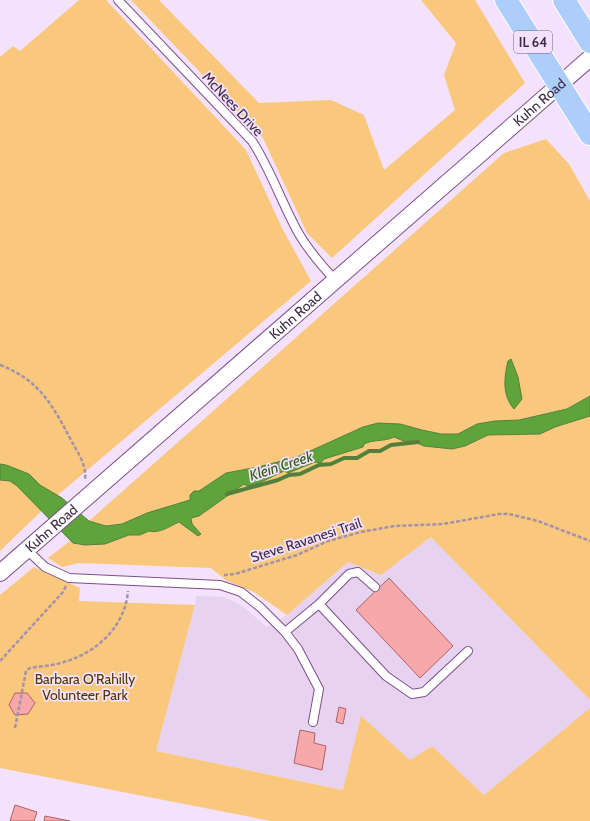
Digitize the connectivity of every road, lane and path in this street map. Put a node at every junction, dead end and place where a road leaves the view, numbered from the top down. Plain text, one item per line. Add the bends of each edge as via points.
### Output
1 (118, 0) edge
2 (506, 0) edge
3 (564, 0) edge
4 (590, 42) edge
5 (590, 58) edge
6 (560, 84) junction
7 (590, 134) edge
8 (335, 280) junction
9 (0, 364) edge
10 (84, 482) dead end
11 (590, 541) edge
12 (27, 550) junction
13 (0, 573) edge
14 (221, 575) dead end
15 (128, 582) junction
16 (66, 585) dead end
17 (375, 587) dead end
18 (319, 604) junction
19 (285, 632) junction
20 (468, 651) dead end
21 (0, 661) edge
22 (313, 722) dead end
23 (15, 728) dead end

1 - 8 lane, McNees Drive via 252,141 299,234
2 - 6 main road, IL 64
3 - 4 main road
5 - 6 street, Kuhn Road
6 - 7 main road, IL 64
6 - 8 street, Kuhn Road
8 - 12 street, Kuhn Road
9 - 10 path via 20,374 53,406 84,468
11 - 14 path, Steve Ravanesi Trail via 538,521 499,514 443,524 394,526 361,532 328,541 297,555 235,574
12 - 13 street, Kuhn Road
12 - 15 lane via 45,567 69,578
15 - 19 lane via 220,585 241,592
15 - 23 path via 124,614 108,636 66,662 30,668 26,671
16 - 21 path via 63,592
17 - 18 lane via 358,572 353,572
18 - 19 lane
18 - 20 lane via 386,676 412,694 424,692
19 - 22 lane via 298,649 319,689

